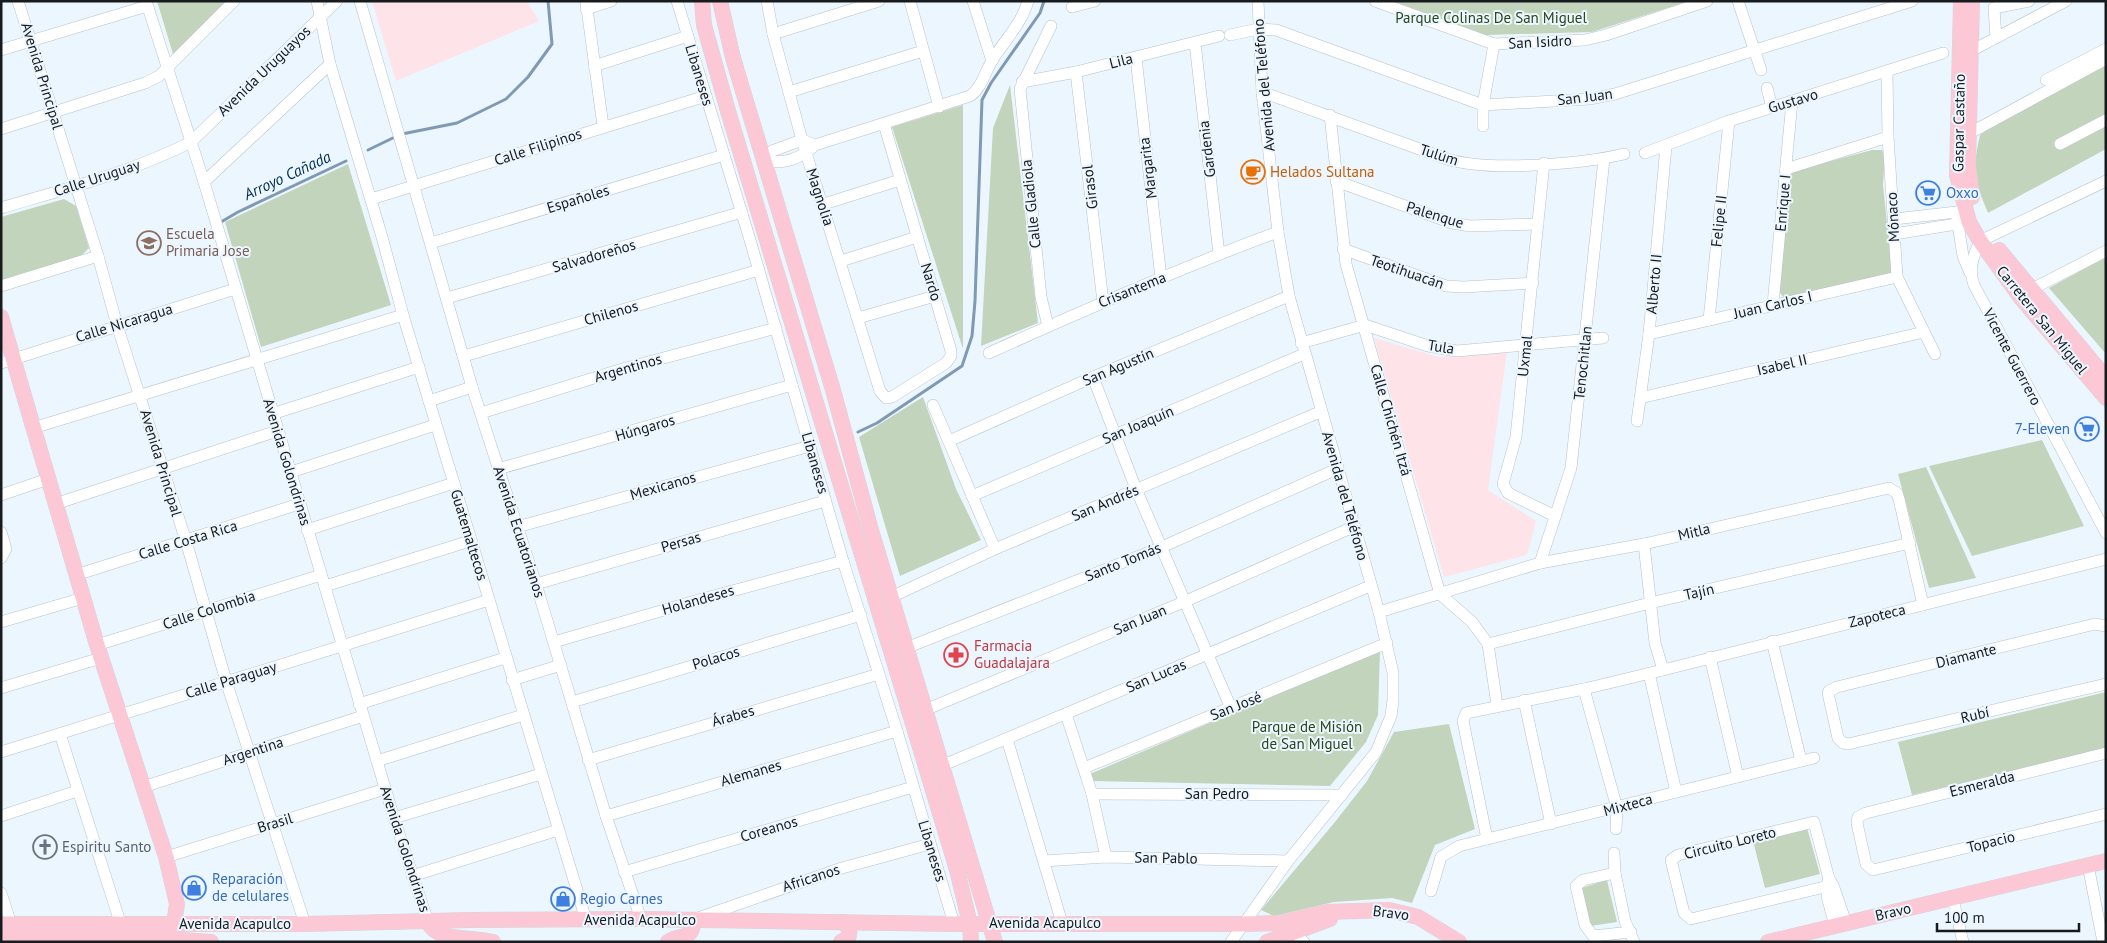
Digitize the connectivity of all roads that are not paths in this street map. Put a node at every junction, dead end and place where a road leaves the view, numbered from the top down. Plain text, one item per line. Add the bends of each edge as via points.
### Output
1 (18, 1) edge
2 (234, 1) edge
3 (317, 1) edge
4 (337, 1) edge
5 (360, 1) edge
6 (611, 1) edge
7 (677, 1) edge
8 (686, 1) edge
9 (702, 1) edge
10 (720, 1) edge
11 (767, 1) edge
12 (879, 1) edge
13 (910, 1) edge
14 (973, 1) edge
15 (1028, 1) edge
16 (1094, 1) edge
17 (1258, 1) edge
18 (1376, 1) edge
19 (1707, 1) edge
20 (1738, 1) edge
21 (1912, 1) edge
22 (1961, 1) edge
23 (1972, 1) edge
24 (2029, 1) edge
25 (2066, 1) edge
26 (147, 4) edge
27 (586, 5) edge
28 (1072, 6) dead end
29 (320, 16) junction
30 (1051, 26) dead end
31 (1258, 28) junction
32 (686, 31) junction
33 (773, 34) junction
34 (1996, 38) junction
35 (32, 42) junction
36 (1195, 43) junction
37 (1494, 44) junction
38 (2106, 49) edge
39 (1, 50) edge
40 (923, 50) junction
41 (1754, 50) junction
42 (1971, 51) junction
43 (1942, 53) dead end
44 (1136, 58) junction
45 (2106, 59) edge
46 (992, 61) junction
47 (330, 64) junction
48 (594, 66) junction
49 (168, 67) junction
50 (1761, 70) dead end
51 (1076, 72) junction
52 (1887, 72) junction
53 (2046, 80) dead end
54 (1022, 82) junction
55 (1767, 88) dead end
56 (789, 92) junction
57 (1262, 92) junction
58 (706, 96) junction
59 (1792, 101) junction
60 (1484, 105) junction
61 (938, 107) junction
62 (1772, 108) junction
63 (728, 111) junction
64 (53, 113) junction
65 (1330, 115) junction
66 (2106, 120) edge
67 (1729, 121) junction
68 (884, 124) junction
69 (603, 126) junction
70 (1483, 126) dead end
71 (1, 129) edge
72 (1970, 133) junction
73 (1888, 137) junction
74 (802, 140) junction
75 (191, 142) junction
76 (2060, 144) dead end
77 (815, 145) junction
78 (1666, 146) junction
79 (806, 153) junction
80 (1645, 153) dead end
81 (1624, 154) dead end
82 (724, 155) junction
83 (762, 159) junction
84 (1604, 159) junction
85 (1544, 163) junction
86 (1786, 169) junction
87 (900, 180) junction
88 (1336, 181) junction
89 (2106, 181) edge
90 (204, 182) junction
91 (75, 186) junction
92 (413, 186) junction
93 (371, 199) junction
94 (824, 204) junction
95 (1, 208) edge
96 (742, 212) junction
97 (759, 212) junction
98 (1962, 217) junction
99 (1894, 219) junction
100 (1538, 224) junction
101 (1278, 232) junction
102 (1894, 234) junction
103 (917, 237) junction
104 (1985, 240) junction
105 (431, 243) junction
106 (1343, 249) junction
107 (2106, 251) edge
108 (1219, 254) junction
109 (98, 256) junction
110 (841, 261) junction
111 (759, 270) junction
112 (1970, 274) junction
113 (1898, 277) junction
114 (1161, 278) junction
115 (1532, 283) junction
116 (1, 286) edge
117 (235, 289) junction
118 (2030, 290) junction
119 (935, 296) junction
120 (1289, 296) junction
121 (447, 298) junction
122 (1104, 302) junction
123 (1773, 305) junction
124 (403, 315) junction
125 (1, 317) edge
126 (858, 318) junction
127 (1709, 320) junction
128 (116, 325) junction
129 (1365, 325) junction
130 (1048, 326) junction
131 (776, 328) junction
132 (1924, 332) junction
133 (1649, 334) junction
134 (1603, 338) dead end
135 (1586, 339) junction
136 (1526, 344) junction
137 (1302, 349) junction
138 (988, 353) dead end
139 (1935, 354) dead end
140 (464, 356) junction
141 (7, 360) edge
142 (255, 360) junction
143 (419, 367) junction
144 (1093, 377) junction
145 (2106, 378) edge
146 (792, 385) junction
147 (472, 387) junction
148 (880, 391) joint
149 (140, 395) junction
150 (1640, 398) junction
151 (2106, 398) edge
152 (429, 401) junction
153 (933, 405) dead end
154 (1320, 412) junction
155 (481, 413) junction
156 (272, 414) junction
157 (1637, 421) dead end
158 (436, 425) junction
159 (33, 428) junction
160 (277, 431) junction
161 (1114, 435) junction
162 (949, 441) junction
163 (810, 446) junction
164 (498, 469) junction
165 (1337, 469) junction
166 (163, 470) junction
167 (291, 472) junction
168 (48, 479) junction
169 (454, 484) junction
170 (1136, 489) junction
171 (1, 495) edge
172 (972, 496) junction
173 (825, 501) junction
174 (55, 504) junction
175 (299, 504) junction
176 (1555, 516) junction
177 (517, 527) junction
178 (1353, 527) junction
179 (307, 530) junction
180 (1, 532) edge
181 (2106, 533) edge
182 (186, 541) junction
183 (470, 541) junction
184 (1910, 543) junction
185 (1644, 544) junction
186 (1162, 547) junction
187 (995, 549) junction
188 (1, 558) edge
189 (2106, 560) edge
190 (843, 561) junction
191 (1540, 563) junction
192 (76, 575) junction
193 (323, 580) junction
194 (536, 584) junction
195 (1370, 586) junction
196 (1440, 594) junction
197 (891, 597) junction
198 (83, 598) junction
199 (488, 600) junction
200 (1186, 601) junction
201 (1650, 603) junction
202 (1923, 605) junction
203 (207, 612) junction
204 (1379, 612) junction
205 (860, 614) junction
206 (1, 622) edge
207 (2104, 625) edge
208 (554, 642) junction
209 (1772, 642) junction
210 (1387, 643) junction
211 (1488, 644) junction
212 (344, 645) junction
213 (906, 648) junction
214 (99, 651) junction
215 (1208, 653) junction
216 (505, 658) junction
217 (1710, 658) junction
218 (561, 666) junction
219 (1663, 670) junction
220 (1649, 673) junction
221 (879, 674) junction
222 (512, 680) junction
223 (226, 682) junction
224 (2106, 684) edge
225 (1, 688) edge
226 (1584, 689) junction
227 (1524, 700) junction
228 (572, 702) junction
229 (360, 704) junction
230 (1497, 705) junction
231 (1231, 708) junction
232 (925, 710) junction
233 (119, 714) junction
234 (1066, 714) junction
235 (523, 715) junction
236 (363, 716) junction
237 (897, 731) junction
238 (60, 734) junction
239 (1007, 739) junction
240 (1843, 743) joint
241 (1, 752) edge
242 (248, 752) junction
243 (2106, 753) edge
244 (1814, 758) dead end
245 (588, 760) junction
246 (1801, 760) junction
247 (377, 761) junction
248 (941, 766) junction
249 (1084, 768) junction
250 (541, 774) junction
251 (1738, 777) junction
252 (143, 787) junction
253 (913, 787) junction
254 (385, 790) junction
255 (77, 791) junction
256 (1676, 792) junction
257 (1092, 794) junction
258 (1342, 795) junction
259 (1616, 808) junction
260 (2106, 814) edge
261 (1, 816) edge
262 (606, 816) junction
263 (394, 818) junction
264 (942, 823) junction
265 (273, 824) junction
266 (1551, 824) junction
267 (925, 829) junction
268 (1616, 829) dead end
269 (558, 830) junction
270 (1487, 840) junction
271 (930, 844) junction
272 (1614, 853) dead end
273 (166, 857) junction
274 (1106, 857) junction
275 (1044, 861) junction
276 (1288, 861) junction
277 (2106, 861) edge
278 (2088, 865) junction
279 (1877, 870) joint
280 (624, 872) junction
281 (1615, 873) junction
282 (412, 876) junction
283 (1829, 884) junction
284 (1430, 891) dead end
285 (1, 892) edge
286 (1953, 899) junction
287 (1346, 912) junction
288 (641, 919) junction
289 (586, 920) junction
290 (694, 920) junction
291 (428, 922) junction
292 (843, 922) junction
293 (1279, 922) junction
294 (1062, 923) junction
295 (174, 924) junction
296 (305, 924) junction
297 (954, 924) junction
298 (970, 924) junction
299 (989, 924) junction
300 (1242, 924) junction
301 (1841, 924) junction
302 (121, 925) junction
303 (4, 933) edge
304 (1627, 934) edge
305 (1299, 937) edge
306 (83, 940) edge
307 (168, 940) edge
308 (210, 942) edge
309 (492, 942) edge
310 (668, 942) edge
311 (841, 942) edge
312 (971, 942) edge
313 (995, 942) edge
314 (1231, 942) edge
315 (1267, 942) edge
316 (1459, 942) edge
317 (1768, 942) edge
318 (1963, 942) edge
319 (2103, 942) edge

1 - 35 street, Avenida Principal
2 - 49 street
3 - 29 street, Guatemaltecos
4 - 29 street, Avenida Uruguayos
5 - 92 street, Avenida Ecuatorianos
6 - 27 street
7 - 32 street, Libaneses
8 - 32 street
9 - 63 main road, Libaneses via 704,24
10 - 83 main road
11 - 33 street, Magnolia
12 - 33 street
13 - 40 street
14 - 46 street
15 - 46 street via 1016,26
16 - 28 street
17 - 31 street, Avenida del Teléfono
18 - 37 street, San Isidro
19 - 37 street, San Isidro via 1585,40
20 - 41 street
21 - 41 street, San Juan
22 - 98 main road, Gaspar Castaño via 1956,153
23 - 42 main road, Gaspar Castaño
24 - 34 street via 1994,8
25 - 34 street
26 - 35 street
26 - 49 street, Avenida Golondrinas
27 - 48 street
29 - 47 street, Guatemaltecos
29 - 75 street, Avenida Uruguayos
30 - 54 street
31 - 36 street, Lila
31 - 57 street, Avenida del Teléfono
31 - 60 street, San Juan via 1294,36
32 - 48 street
32 - 58 street, Libaneses
33 - 56 street, Magnolia
34 - 42 street
35 - 39 street
35 - 64 street, Avenida Principal
36 - 44 street, Lila
36 - 108 street, Gardenia
37 - 60 street
38 - 53 street
40 - 56 street
40 - 61 street
41 - 50 street
41 - 60 street, San Juan via 1601,97
42 - 72 main road, Gaspar Castaño
43 - 52 street, Gustavo
44 - 51 street, Lila
44 - 114 street, Margarita
45 - 72 street
46 - 61 street via 980,85 970,96
47 - 90 street
47 - 93 street, Guatemaltecos
48 - 69 street
49 - 64 street via 146,83
49 - 75 street, Avenida Golondrinas
51 - 54 street, Lila
51 - 122 street, Girasol
52 - 59 street, Gustavo
52 - 73 street, Mónaco
54 - 130 street, Calle Gladiola via 1020,104 1041,297
55 - 62 street
56 - 74 street, Magnolia
57 - 65 street, Tulúm
57 - 101 street, Avenida del Teléfono
58 - 69 street, Calle Filipinos
58 - 82 street, Libaneses
59 - 62 street, Gustavo
59 - 86 street, Enrique I
60 - 70 street
61 - 68 street
62 - 67 street, Gustavo
63 - 83 main road via 742,119 754,154
63 - 97 main road, Libaneses
64 - 71 street
64 - 91 street, Avenida Principal
65 - 85 street, Tulúm via 1456,161 1479,165
65 - 88 street, Calle Chichén Itzá
66 - 76 street
67 - 78 street, Gustavo
67 - 127 street, Felipe II
68 - 77 street
68 - 87 street, Nardo
69 - 92 street, Calle Filipinos
72 - 104 main road, Gaspar Castaño via 1970,187
73 - 86 street
73 - 99 street, Mónaco
74 - 77 street
74 - 79 street, Magnolia
74 - 83 street via 772,151
75 - 90 street, Avenida Golondrinas
75 - 91 street, Calle Uruguay via 166,155
77 - 79 street
78 - 80 street, Gustavo
78 - 133 street, Alberto II
79 - 83 street via 775,164
79 - 94 street, Magnolia
81 - 84 street, Tulúm
82 - 96 street, Libaneses
82 - 105 street, Españoles
83 - 97 main road via 757,165 766,201
83 - 197 main road via 833,390
84 - 85 street, Tulúm
84 - 135 street, Tenochitlan
85 - 100 street, Uxmal
86 - 123 street, Enrique I
87 - 94 street
87 - 103 street, Nardo
88 - 100 street, Palenque via 1452,223 1470,226
88 - 106 street, Calle Chichén Itzá
89 - 104 street
90 - 117 street, Avenida Golondrinas
91 - 95 street, Calle Uruguay
91 - 109 street, Avenida Principal
92 - 93 street, Calle Filipinos
92 - 105 street, Avenida Ecuatorianos
93 - 124 street, Guatemaltecos
94 - 110 street, Magnolia
96 - 111 street, Libaneses
96 - 121 street, Salvadoreños
97 - 264 main road, Libaneses
98 - 99 street
98 - 102 street
98 - 104 main road, Gaspar Castaño
98 - 112 street, Vicente Guerrero via 1963,256
99 - 102 street, Mónaco
100 - 115 street, Uxmal
101 - 108 street, Crisantema
101 - 120 street, Avenida del Teléfono
102 - 113 street, Mónaco
103 - 110 street
103 - 119 street, Nardo
104 - 112 street via 1973,257
104 - 118 main road, Carretera San Miguel
104 - 151 main road, Carretera San Miguel via 2021,298
105 - 121 street, Avenida Ecuatorianos
106 - 115 street, Teotihuacán via 1446,286
106 - 129 street, Calle Chichén Itzá
107 - 118 street
108 - 114 street, Crisantema
109 - 116 street
109 - 128 street, Avenida Principal
110 - 126 street, Magnolia
111 - 131 street, Libaneses
111 - 140 street, Chilenos
112 - 181 street, Vicente Guerrero
113 - 123 street, Juan Carlos I
113 - 132 street, Mónaco
114 - 122 street, Crisantema
115 - 136 street, Uxmal
117 - 128 street, Calle Nicaragua
117 - 142 street, Avenida Golondrinas
118 - 145 main road, Carretera San Miguel
119 - 126 street
119 - 148 street, Nardo via 950,345 949,360 892,397 886,398
120 - 137 street, Avenida del Teléfono
120 - 144 street, San Agustín
121 - 140 street, Avenida Ecuatorianos
122 - 130 street, Crisantema
123 - 127 street, Juan Carlos I
124 - 142 street
124 - 143 street, Guatemaltecos
125 - 141 main road
126 - 148 street, Magnolia
127 - 133 street, Juan Carlos I
128 - 141 street, Calle Nicaragua
128 - 149 street, Avenida Principal
129 - 136 street, Tula via 1441,350 1482,350
129 - 137 street
129 - 196 street, Calle Chichén Itzá
130 - 138 street, Crisantema
131 - 146 street, Libaneses
131 - 155 street, Argentinos via 626,368
132 - 139 street, Mónaco
132 - 150 street, Isabel II
133 - 150 street, Alberto II
134 - 135 street, Tula
135 - 136 street, Tula
135 - 176 street, Tenochitlan via 1571,468
136 - 176 street, Uxmal via 1516,436 1503,484 1508,493
137 - 154 street, Avenida del Teléfono
137 - 161 street, San Joaquín
140 - 147 street, Avenida Ecuatorianos
141 - 159 main road
142 - 149 street
142 - 156 street, Avenida Golondrinas
143 - 152 street, Guatemaltecos
143 - 156 street
144 - 161 street
144 - 162 street, San Agustín
146 - 163 street, Libaneses
146 - 164 street, Húngaros
147 - 152 street
147 - 155 street, Avenida Ecuatorianos
149 - 159 street
149 - 166 street, Avenida Principal
150 - 157 street, Alberto II
152 - 158 street, Guatemaltecos
153 - 162 street
154 - 165 street, Avenida del Teléfono
154 - 170 street, San Andrés
155 - 164 street, Avenida Ecuatorianos
156 - 160 street, Avenida Golondrinas
158 - 167 street
158 - 169 street, Guatemaltecos
159 - 168 main road
160 - 166 street
160 - 167 street, Avenida Golondrinas
161 - 170 street
161 - 172 street, San Joaquín
162 - 172 street
163 - 173 street, Libaneses
163 - 177 street, Mexicanos
164 - 177 street, Avenida Ecuatorianos
165 - 178 street, Avenida del Teléfono
165 - 186 street, Santo Tomás
166 - 174 street
166 - 182 street, Avenida Principal
167 - 175 street, Avenida Golondrinas
168 - 171 street
168 - 174 main road
169 - 179 street
169 - 183 street, Guatemaltecos
170 - 186 street
170 - 187 street, San Andrés
172 - 187 street
173 - 190 street, Libaneses
173 - 194 street, Persas
174 - 192 main road
175 - 179 street, Avenida Golondrinas
175 - 182 street, Calle Costa Rica
176 - 191 street, Tenochitlan
177 - 194 street, Avenida Ecuatorianos
178 - 195 street, Avenida del Teléfono
178 - 200 street, San Juan
179 - 193 street, Avenida Golondrinas
180 - 188 street via 6,549
182 - 192 street, Calle Costa Rica
182 - 203 street, Avenida Principal
183 - 193 street, Calle Colombia
183 - 199 street, Guatemaltecos
184 - 185 street, Mitla via 1899,499 1889,488
184 - 201 street, Tajín
184 - 202 street, Mitla
185 - 191 street, Mitla
185 - 201 street
186 - 200 street
186 - 213 street, Santo Tomás
187 - 197 street, San Andrés
189 - 202 street, Zapoteca
190 - 205 street, Libaneses
190 - 208 street, Holandeses
191 - 196 street, Mitla
192 - 198 main road
193 - 203 street, Calle Colombia
193 - 212 street, Avenida Golondrinas
194 - 208 street, Avenida Ecuatorianos
195 - 204 street, Avenida del Teléfono
195 - 215 street, San Lucas
196 - 204 street, Mitla
196 - 211 street via 1472,622
197 - 213 main road
198 - 206 street
198 - 214 main road
199 - 212 street, Calle Paraguay
199 - 216 street, Guatemaltecos
200 - 215 street
200 - 232 street, San Juan
201 - 211 street, Tajín
201 - 219 street via 1655,642
202 - 209 street, Zapoteca
203 - 214 street, Calle Colombia
203 - 223 street, Avenida Principal
204 - 210 street, Avenida del Teléfono
205 - 221 street, Libaneses
205 - 228 street, Polacos
207 - 240 street, Diamante via 2095,624 1829,691 1837,735
208 - 218 street, Avenida Ecuatorianos
209 - 217 street, Zapoteca
209 - 246 street
210 - 231 street, San José
210 - 258 street, Avenida del Teléfono via 1392,673 1391,716 1376,752
211 - 230 street
212 - 223 street, Calle Paraguay
212 - 229 street, Avenida Golondrinas
213 - 232 main road
214 - 225 street, Calle Colombia
214 - 233 main road
215 - 231 street
215 - 234 street, San Lucas
216 - 222 street, Guatemaltecos
216 - 229 street
217 - 219 street, Zapoteca
217 - 251 street
218 - 222 street
218 - 228 street, Avenida Ecuatorianos
219 - 220 street, Zapoteca
220 - 226 street, Zapoteca
220 - 256 street
221 - 237 street, Libaneses
221 - 245 street, Árabes
222 - 235 street, Guatemaltecos
223 - 233 street, Calle Paraguay
223 - 242 street, Avenida Principal
224 - 240 street, Rubí
226 - 227 street, Zapoteca
226 - 259 street
227 - 230 street, Zapoteca
227 - 266 street
228 - 245 street, Avenida Ecuatorianos
229 - 236 street, Avenida Golondrinas
230 - 270 street, Zapoteca via 1466,713 1463,721
231 - 249 street, San José
232 - 248 main road
233 - 238 street, Calle Paraguay
233 - 252 main road
234 - 239 street, San Lucas
234 - 249 street
235 - 247 street
235 - 250 street, Guatemaltecos
236 - 242 street, Argentina
236 - 247 street, Avenida Golondrinas
237 - 253 street, Libaneses
237 - 262 street, Alemanes
238 - 241 street, Calle Paraguay
238 - 255 street
239 - 248 street, San Lucas
239 - 275 street
242 - 252 street, Argentina
242 - 265 street, Avenida Principal
243 - 279 street, Esmeralda via 1858,817 1856,824 1865,861 1870,869
244 - 246 street, Mixteca
245 - 262 street, Avenida Ecuatorianos
246 - 251 street, Mixteca
247 - 254 street, Avenida Golondrinas
248 - 299 main road
249 - 257 street
250 - 263 street
250 - 269 street, Guatemaltecos
251 - 256 street, Mixteca
252 - 273 main road
253 - 267 street, Libaneses
253 - 280 street, Coreanos
254 - 263 street, Avenida Golondrinas
254 - 265 street, Brasil
255 - 261 street
255 - 302 street
256 - 259 street, Mixteca
257 - 258 street, San Pedro
257 - 274 street
258 - 276 street, Avenida del Teléfono
259 - 266 street, Mixteca
259 - 268 street
260 - 279 street, Topacio
262 - 280 street, Avenida Ecuatorianos
263 - 282 street, Avenida Golondrinas
264 - 267 street
264 - 298 main road, Libaneses
265 - 273 street, Brasil
265 - 296 street, Avenida Principal
266 - 270 street, Mixteca
267 - 271 street, Libaneses
269 - 282 street
269 - 289 street, Guatemaltecos
270 - 284 street, Mixteca via 1459,846 1443,855
271 - 290 street, Africanos via 842,868
271 - 297 street, Libaneses
272 - 281 street
273 - 295 main road via 176,899
274 - 275 street, San Pablo
274 - 276 street, San Pablo
275 - 294 street
276 - 300 street, Avenida del Teléfono
277 - 278 main road, Bravo
278 - 286 main road, Bravo
278 - 319 street
280 - 288 street, Avenida Ecuatorianos
281 - 304 street
281 - 304 street via 1583,880 1576,888 1590,934
282 - 291 street, Avenida Golondrinas
283 - 283 street, Circuito Loreto via 1689,918 1684,913 1671,860 1678,855 1812,822 1817,828
283 - 301 street
285 - 303 street
286 - 301 main road, Bravo
286 - 318 street
287 - 293 main road, Bravo via 1326,912
287 - 305 main road, Bravo
287 - 316 main road, Bravo via 1402,912 1432,924
288 - 289 main road, Avenida Acapulco
288 - 290 main road, Avenida Acapulco
289 - 291 main road, Avenida Acapulco
290 - 292 main road, Avenida Acapulco
290 - 310 main road via 689,935
291 - 296 main road, Avenida Acapulco
291 - 309 main road via 433,930 445,936
292 - 297 main road, Avenida Acapulco
292 - 311 main road via 850,932 848,938
293 - 300 main road, Avenida Acapulco
293 - 305 street
294 - 299 main road, Avenida Acapulco
294 - 300 main road, Avenida Acapulco
295 - 296 main road, Avenida Acapulco
295 - 302 main road, Avenida Acapulco
295 - 307 main road
297 - 298 main road, Avenida Acapulco
298 - 299 main road, Avenida Acapulco
298 - 312 main road, Libaneses
299 - 313 main road
300 - 314 street, Avenida del Teléfono
301 - 317 main road, Bravo
302 - 303 main road, Avenida Acapulco
303 - 306 main road, Avenida Acapulco
305 - 315 main road
306 - 307 main road, Avenida Acapulco
307 - 308 main road, Avenida Acapulco

